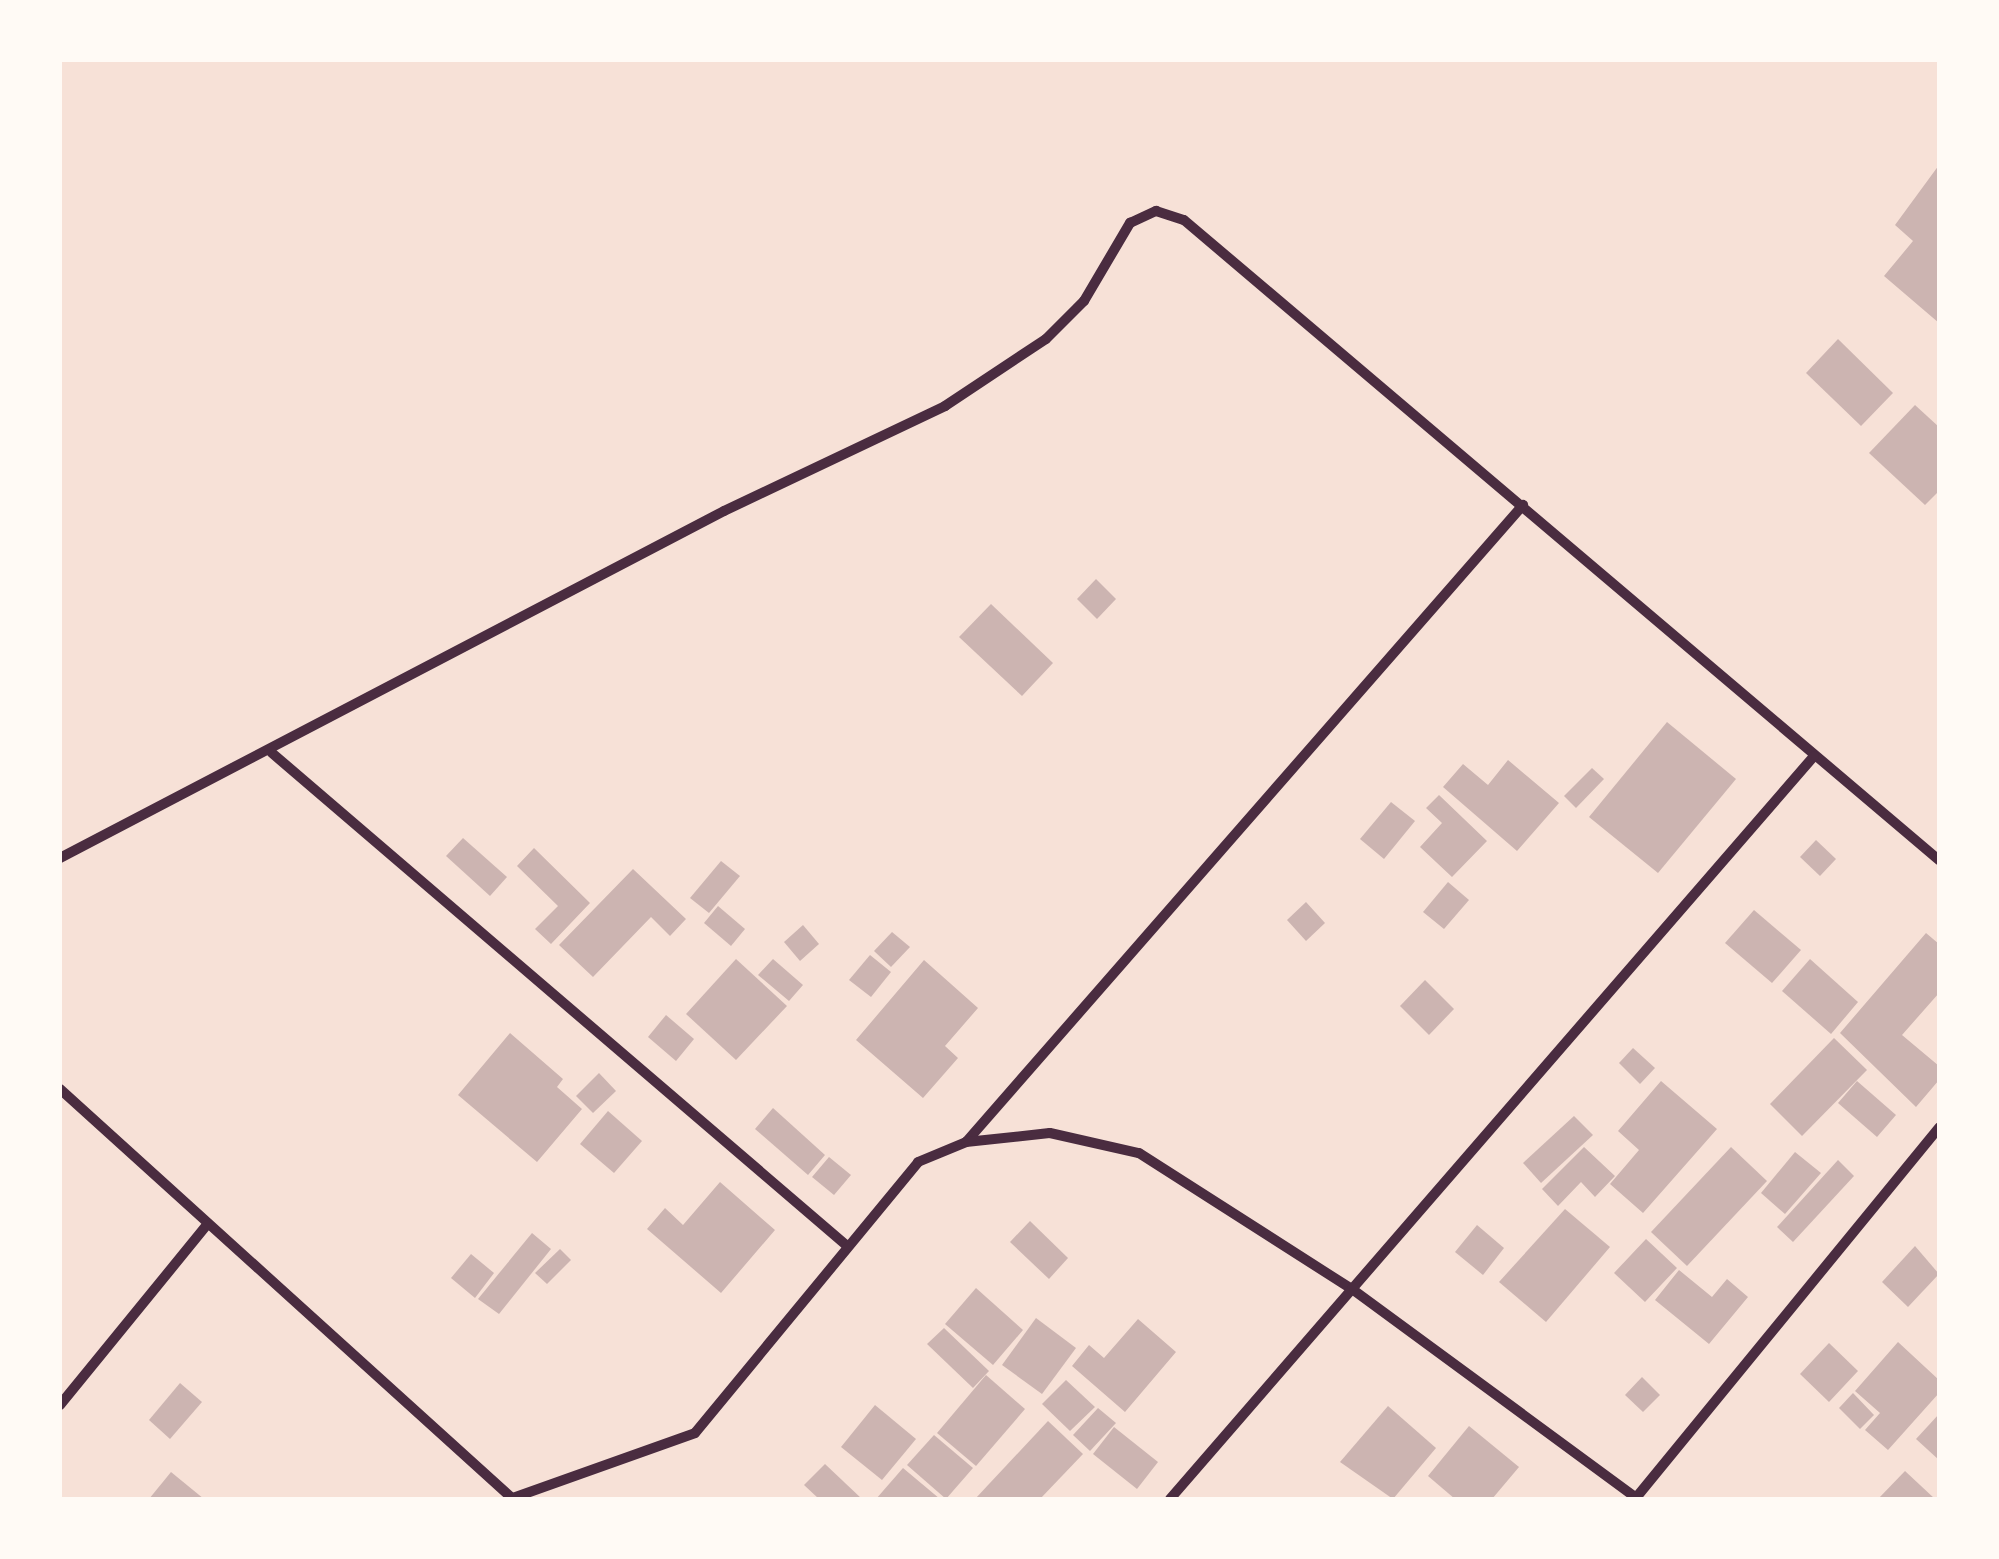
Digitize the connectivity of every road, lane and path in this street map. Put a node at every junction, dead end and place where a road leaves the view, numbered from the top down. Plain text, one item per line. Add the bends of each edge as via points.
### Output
1 (1523, 505) junction
2 (272, 752) junction
3 (1814, 756) junction
4 (60, 858) edge
5 (1939, 860) edge
6 (60, 1089) edge
7 (1939, 1128) edge
8 (966, 1142) junction
9 (206, 1224) junction
10 (846, 1244) junction
11 (1352, 1289) junction
12 (60, 1405) edge
13 (512, 1499) edge
14 (1170, 1499) edge
15 (1636, 1499) edge

1 - 2 street via 1184,220 1156,210 1130,223 1084,301 1046,339 945,406 724,511
1 - 3 street
1 - 8 street
2 - 4 street
2 - 10 street
3 - 5 street
3 - 11 street
6 - 9 street
7 - 15 street
8 - 10 street via 918,1162
8 - 11 street via 1050,1134 1138,1153
9 - 12 street
9 - 13 street
10 - 13 street via 695,1432
11 - 14 street
11 - 15 street

